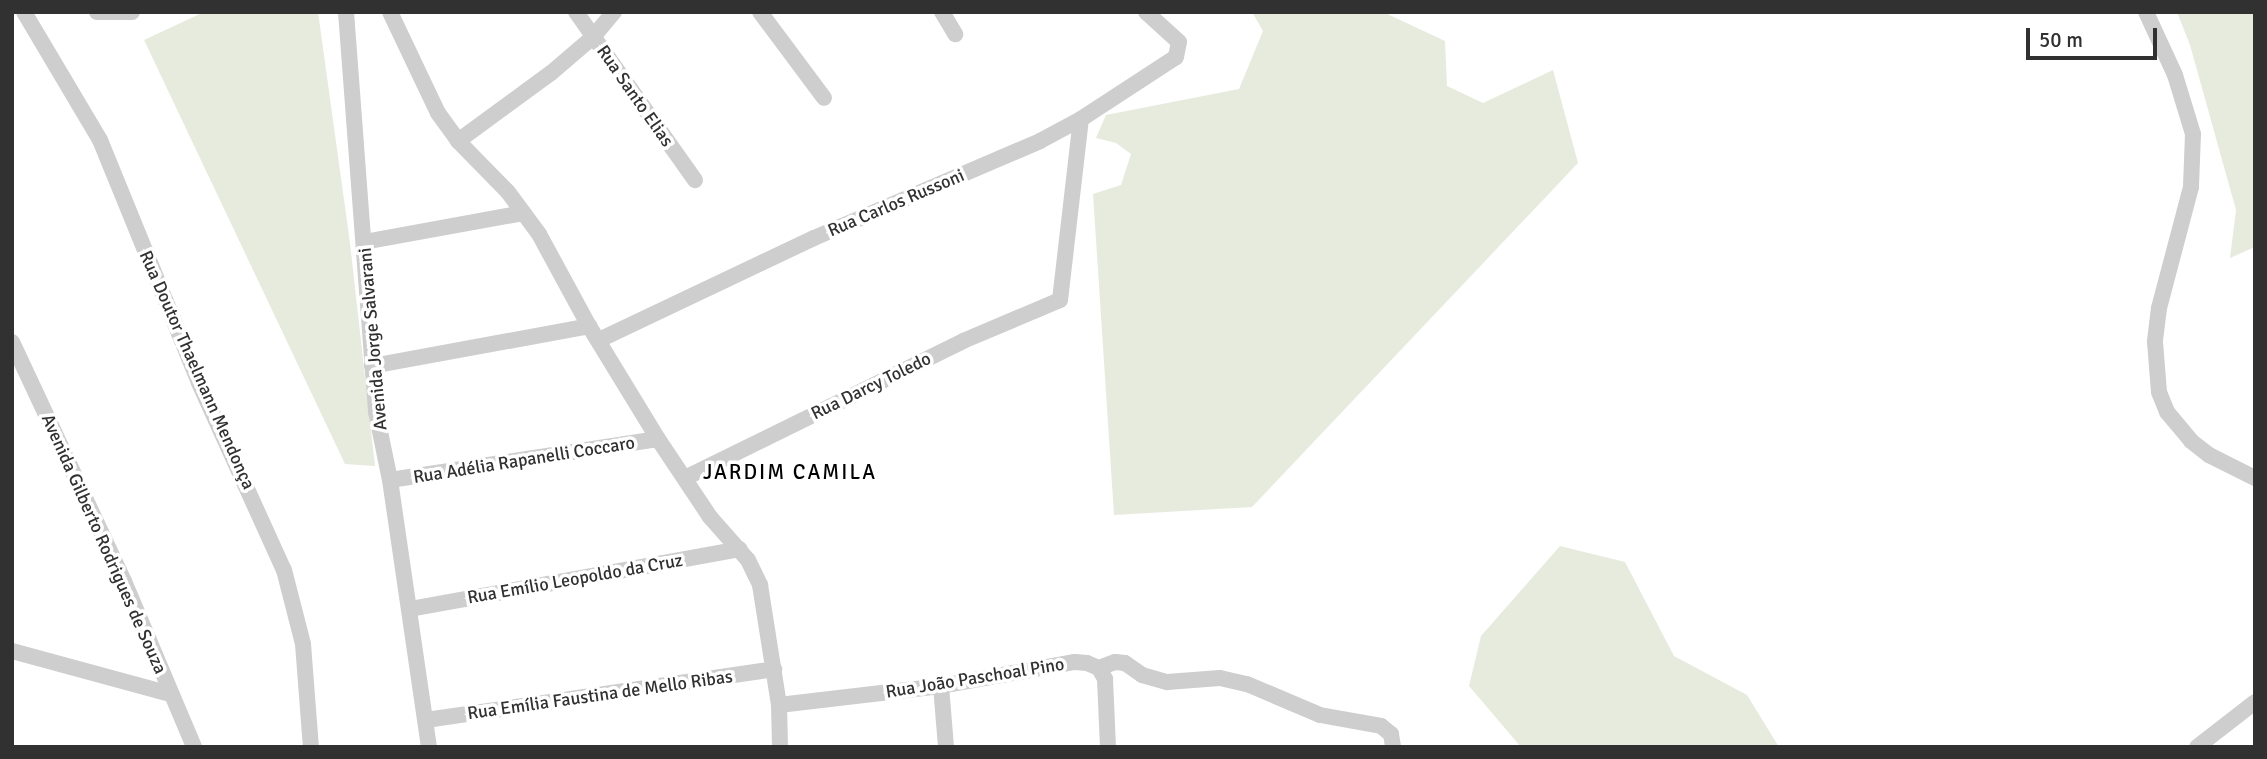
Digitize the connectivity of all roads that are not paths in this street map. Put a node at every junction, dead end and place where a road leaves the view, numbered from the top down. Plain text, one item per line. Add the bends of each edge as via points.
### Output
1 (24, 12) edge
2 (97, 12) edge
3 (132, 12) edge
4 (346, 12) edge
5 (390, 12) edge
6 (576, 12) edge
7 (614, 12) edge
8 (760, 12) edge
9 (942, 12) edge
10 (1146, 12) edge
11 (2146, 12) edge
12 (955, 34) dead end
13 (593, 37) junction
14 (824, 98) dead end
15 (1081, 120) junction
16 (458, 141) junction
17 (695, 180) dead end
18 (523, 213) junction
19 (364, 242) junction
20 (589, 326) junction
21 (599, 340) junction
22 (12, 342) edge
23 (372, 366) junction
24 (658, 439) junction
25 (685, 478) junction
26 (2255, 478) edge
27 (390, 480) junction
28 (740, 549) junction
29 (410, 609) junction
30 (12, 651) edge
31 (1099, 668) junction
32 (774, 669) junction
33 (941, 686) junction
34 (170, 694) junction
35 (2255, 702) edge
36 (779, 705) junction
37 (426, 720) junction
38 (194, 747) edge
39 (311, 747) edge
40 (429, 747) edge
41 (780, 747) edge
42 (946, 747) edge
43 (1108, 747) edge
44 (1393, 747) edge
45 (2197, 747) edge

1 - 39 street, Rua Doutor Thaelmann Mendonça via 100,140 199,383 284,570 303,644
2 - 3 street
4 - 19 street, Avenida Jorge Salvarani
5 - 16 street via 438,113
6 - 13 street, Rua Santo Elias
7 - 13 street
8 - 14 street
9 - 12 street
10 - 15 street, Rua Carlos Russoni via 1174,37 1180,47 1175,57
11 - 26 street via 2175,75 2193,134 2191,187 2154,342 2159,392 2167,412 2191,441
13 - 16 street
13 - 17 street, Rua Santo Elias
15 - 21 street, Rua Carlos Russoni via 814,238
15 - 25 street, Rua Darcy Toledo via 1060,300 963,341
16 - 18 street
18 - 19 street
18 - 20 street
19 - 23 street, Avenida Jorge Salvarani
20 - 21 street
20 - 23 street
21 - 24 street
22 - 34 street, Avenida Gilberto Rodrigues de Souza via 124,581
23 - 27 street, Avenida Jorge Salvarani
24 - 25 street
24 - 27 street, Rua Adélia Rapanelli Coccaro
25 - 28 street via 710,517
27 - 29 street, Avenida Jorge Salvarani
28 - 29 street, Rua Emílio Leopoldo da Cruz
28 - 32 street via 760,585
29 - 37 street, Avenida Jorge Salvarani
30 - 34 street
31 - 33 street, Rua João Paschoal Pino via 1075,662
31 - 43 street via 1105,680
31 - 44 street, Rua João Paschoal Pino via 1125,663 1142,675 1167,682 1220,678 1247,684 1320,715 1381,726 1391,734
32 - 36 street
32 - 37 street, Rua Emília Faustina de Mello Ribas
33 - 36 street, Rua João Paschoal Pino
33 - 42 street
34 - 38 street, Avenida Gilberto Rodrigues de Souza
35 - 45 street
36 - 41 street
37 - 40 street, Avenida Jorge Salvarani

